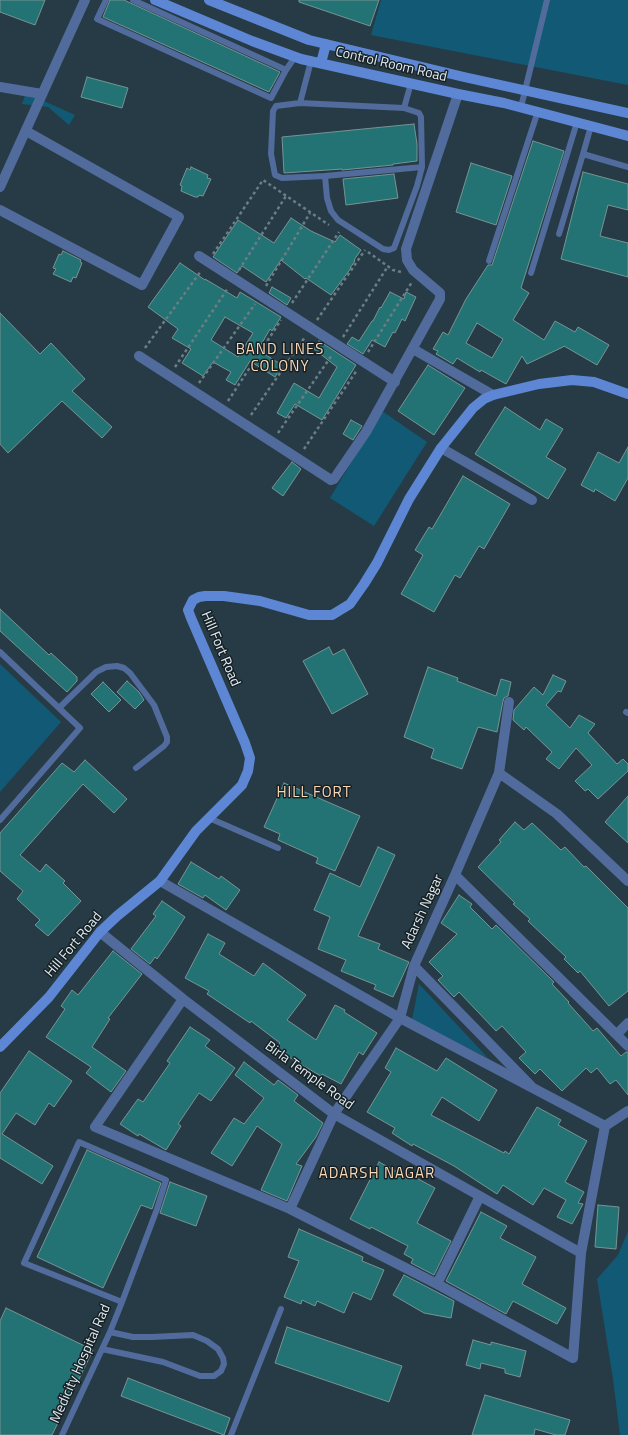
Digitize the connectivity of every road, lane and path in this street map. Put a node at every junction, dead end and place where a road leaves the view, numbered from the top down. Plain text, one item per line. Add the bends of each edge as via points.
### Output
1 (85, 0) edge
2 (106, 0) edge
3 (133, 0) edge
4 (155, 0) edge
5 (208, 0) edge
6 (547, 0) edge
7 (326, 44) junction
8 (294, 58) junction
9 (314, 63) junction
10 (286, 70) junction
11 (411, 84) junction
12 (0, 88) edge
13 (525, 91) junction
14 (42, 94) junction
15 (458, 94) junction
16 (300, 103) junction
17 (521, 107) junction
18 (404, 108) junction
19 (538, 111) junction
20 (628, 113) edge
21 (576, 122) junction
22 (591, 126) junction
23 (26, 131) junction
24 (628, 136) edge
25 (583, 154) junction
26 (422, 167) junction
27 (628, 167) edge
28 (325, 176) junction
29 (0, 187) edge
30 (0, 210) edge
31 (559, 234) dead end
32 (344, 236) dead end
33 (360, 247) dead end
34 (198, 256) dead end
35 (489, 261) dead end
36 (208, 262) junction
37 (412, 270) junction
38 (531, 274) dead end
39 (413, 349) junction
40 (139, 356) joint
41 (395, 382) junction
42 (628, 394) edge
43 (493, 395) junction
44 (440, 448) junction
45 (532, 500) dead end
46 (0, 652) edge
47 (509, 702) dead end
48 (59, 708) junction
49 (136, 768) dead end
50 (499, 773) junction
51 (209, 818) junction
52 (0, 820) edge
53 (278, 848) dead end
54 (455, 875) junction
55 (160, 881) junction
56 (628, 881) edge
57 (100, 932) junction
58 (414, 966) junction
59 (183, 999) junction
60 (400, 1018) junction
61 (628, 1023) edge
62 (617, 1034) junction
63 (628, 1046) edge
64 (0, 1047) edge
65 (532, 1088) junction
66 (628, 1111) edge
67 (334, 1114) junction
68 (605, 1126) junction
69 (480, 1196) junction
70 (290, 1209) junction
71 (581, 1253) junction
72 (437, 1284) junction
73 (122, 1302) junction
74 (281, 1309) dead end
75 (110, 1332) junction
76 (102, 1349) junction
77 (62, 1435) edge
78 (232, 1435) edge

1 - 14 street
2 - 10 lane via 97,19 271,98
3 - 10 lane
4 - 8 main road, Control Room Road
5 - 7 main road, Control Room Road via 309,40
6 - 13 lane
7 - 9 main road
7 - 13 main road, Control Room Road
8 - 9 main road, Control Room Road
8 - 10 lane
9 - 11 main road, Control Room Road
9 - 16 lane
11 - 15 main road, Control Room Road
11 - 18 lane
12 - 14 street
13 - 17 lane
13 - 20 main road, Control Room Road
14 - 23 street
15 - 17 main road, Control Room Road
15 - 37 street via 406,249 407,260
16 - 18 lane
16 - 28 lane via 276,106 273,111 271,154 275,175 282,178
17 - 19 main road, Control Room Road
18 - 26 lane via 419,113 421,117
19 - 21 main road, Control Room Road
19 - 35 lane
21 - 22 main road, Control Room Road
21 - 38 lane
22 - 24 main road, Control Room Road
22 - 25 lane
23 - 29 street
23 - 30 street via 179,217 142,285
25 - 27 lane
25 - 31 lane
26 - 28 lane
26 - 28 lane via 418,186 394,248 388,250 338,220 331,211 327,198
32 - 36 path via 263,180
33 - 37 path via 393,270
34 - 36 street
36 - 40 path
36 - 41 street
37 - 39 street via 440,293 440,299
39 - 41 street
39 - 43 street
40 - 41 street via 332,480 349,458
42 - 43 main road, Hill Fort Road via 594,382 572,380 539,384
43 - 44 main road, Hill Fort Road via 473,408
44 - 45 street
44 - 51 main road, Hill Fort Road via 409,499 377,563 350,604 332,615 309,615 260,601 224,596 199,597 190,604 188,610 191,618 250,758 242,786
46 - 48 lane
47 - 50 street, Adarsh Nagar
48 - 49 lane via 96,672 106,667 124,668 154,705 167,737 164,746
48 - 52 lane via 80,728
50 - 54 street, Adarsh Nagar
50 - 56 street via 557,814
51 - 53 lane
51 - 55 main road, Hill Fort Road via 196,831
54 - 58 street, Adarsh Nagar
54 - 62 street
55 - 57 main road, Hill Fort Road
55 - 60 street
57 - 59 street, Birla Temple Road
57 - 64 main road, Hill Fort Road via 49,997
58 - 60 street, Adarsh Nagar
58 - 65 street
59 - 67 street, Birla Temple Road
59 - 70 street via 95,1128
60 - 65 street
60 - 67 street, Adarsh Nagar
61 - 62 street
62 - 63 street
65 - 68 street
66 - 68 street
67 - 69 street, Birla Temple Road
67 - 70 street, Adarsh Nagar
68 - 71 street
69 - 71 street, Birla Temple Road
69 - 72 street
70 - 72 street
71 - 72 street via 574,1358
73 - 73 lane, Medicity Hospital Rad via 166,1180 79,1142 24,1263
73 - 75 lane, Medicity Hospital Rad
74 - 78 lane
75 - 76 lane, Medicity Hospital Rad
75 - 76 lane via 133,1337 193,1335 218,1349 224,1364 214,1376 200,1376 163,1362
76 - 77 lane, Medicity Hospital Rad

